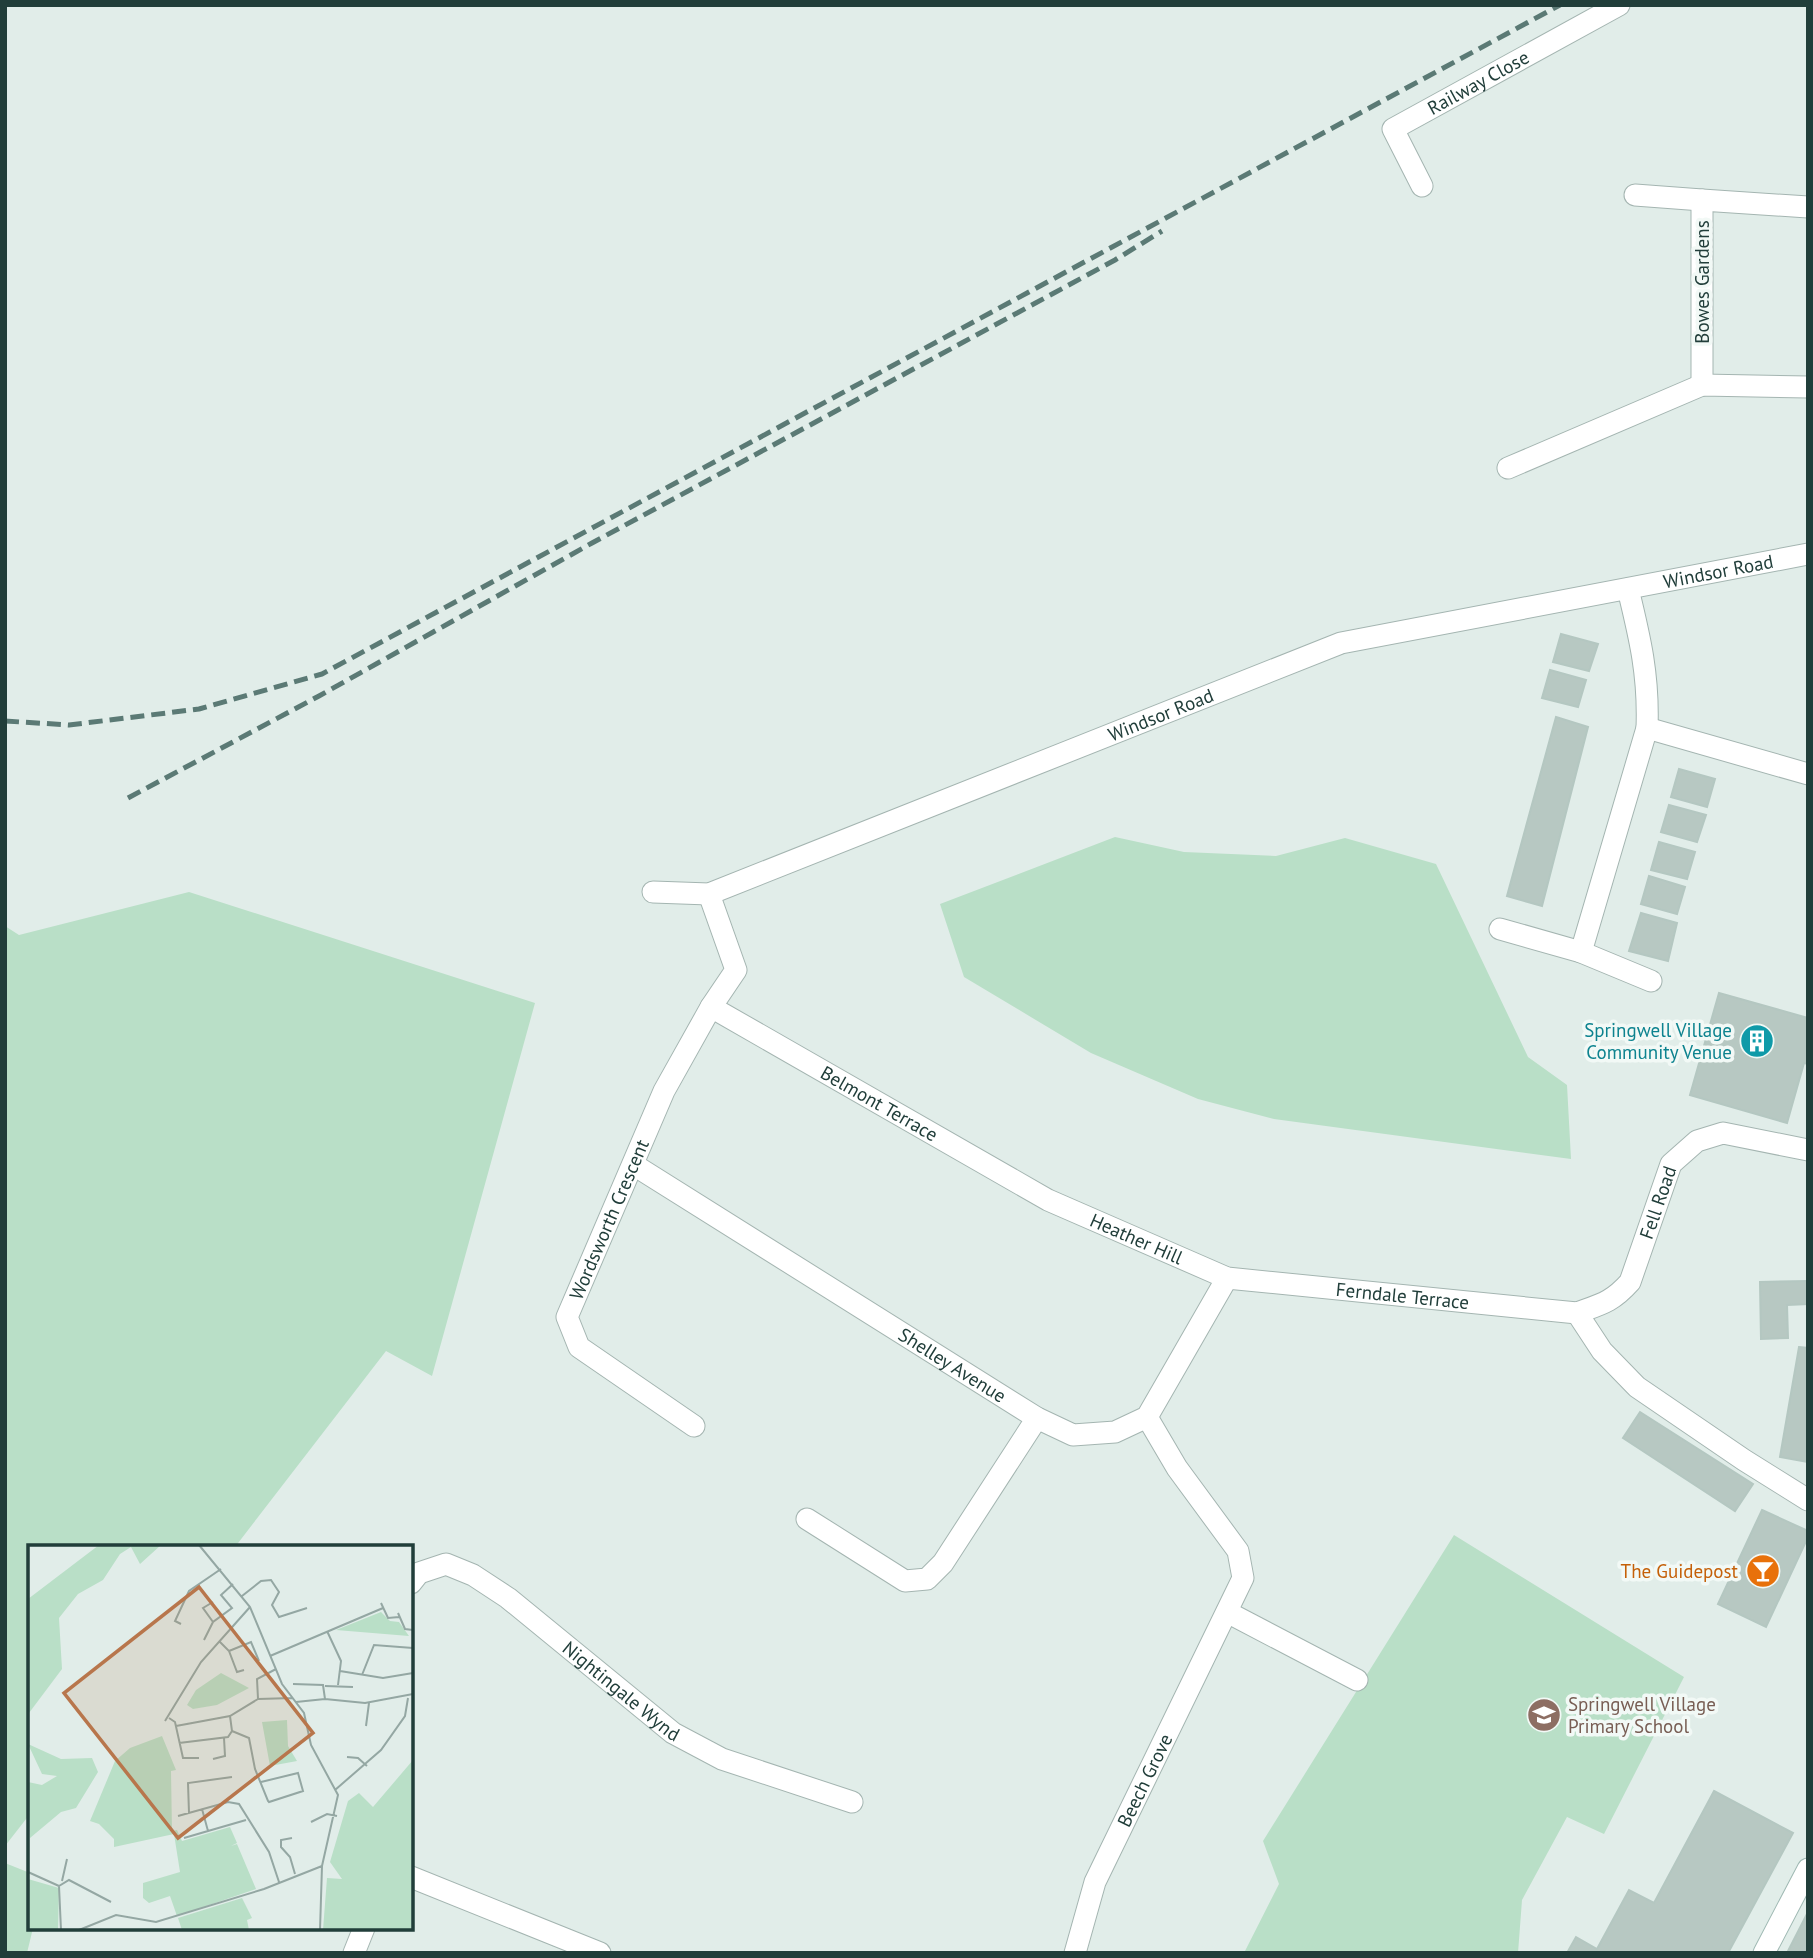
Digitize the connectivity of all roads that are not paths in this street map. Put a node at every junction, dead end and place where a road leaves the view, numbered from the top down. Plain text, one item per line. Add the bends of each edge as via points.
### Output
1 (1619, 5) edge
2 (1422, 186) dead end
3 (1635, 195) dead end
4 (1702, 200) junction
5 (1808, 207) edge
6 (1702, 386) junction
7 (1808, 387) edge
8 (1508, 468) dead end
9 (1808, 554) edge
10 (1628, 589) junction
11 (1647, 728) junction
12 (1808, 774) edge
13 (653, 892) dead end
14 (709, 894) junction
15 (1500, 929) dead end
16 (1581, 953) junction
17 (1651, 981) dead end
18 (711, 1007) junction
19 (1808, 1150) edge
20 (634, 1165) junction
21 (1048, 1200) joint
22 (1227, 1278) junction
23 (1577, 1312) junction
24 (1147, 1417) junction
25 (1037, 1418) junction
26 (694, 1426) dead end
27 (1808, 1500) edge
28 (807, 1519) dead end
29 (413, 1580) edge
30 (1227, 1612) junction
31 (1357, 1680) dead end
32 (852, 1802) dead end
33 (1808, 1869) edge
34 (413, 1878) edge
35 (363, 1930) edge
36 (354, 1953) edge
37 (600, 1953) edge
38 (1075, 1953) edge
39 (1764, 1953) edge

1 - 2 street, Railway Close via 1393,129
3 - 4 street
4 - 5 street, Bowes Gardens
4 - 6 street, Bowes Gardens
6 - 7 street
6 - 8 street
9 - 10 street, Windsor Road
10 - 11 street via 1644,658
10 - 14 street, Windsor Road via 1341,643
11 - 12 street
11 - 16 street
13 - 14 street, Windsor Road
14 - 18 street via 736,970
15 - 16 street
16 - 17 street
18 - 20 street, Wordsworth Crescent via 664,1091
18 - 21 street, Belmont Terrace
19 - 23 street, Fell Road via 1723,1133 1697,1141 1671,1164 1630,1282 1617,1296
20 - 25 street, Shelley Avenue
20 - 26 street, Wordsworth Crescent via 567,1317 579,1348
21 - 22 street, Heather Hill
22 - 23 street, Ferndale Terrace
22 - 24 street
23 - 27 street via 1602,1351 1637,1387
24 - 25 street, Shelley Avenue via 1115,1432 1073,1435
24 - 30 street, Beech Grove via 1177,1468 1238,1550 1243,1578
25 - 28 street via 943,1563 926,1579 905,1581
29 - 32 street, Nightingale Wynd via 419,1573 446,1564 473,1575 508,1598 673,1733 723,1759
30 - 31 street
30 - 38 street, Beech Grove via 1095,1882
33 - 39 street
34 - 37 street
35 - 36 street

